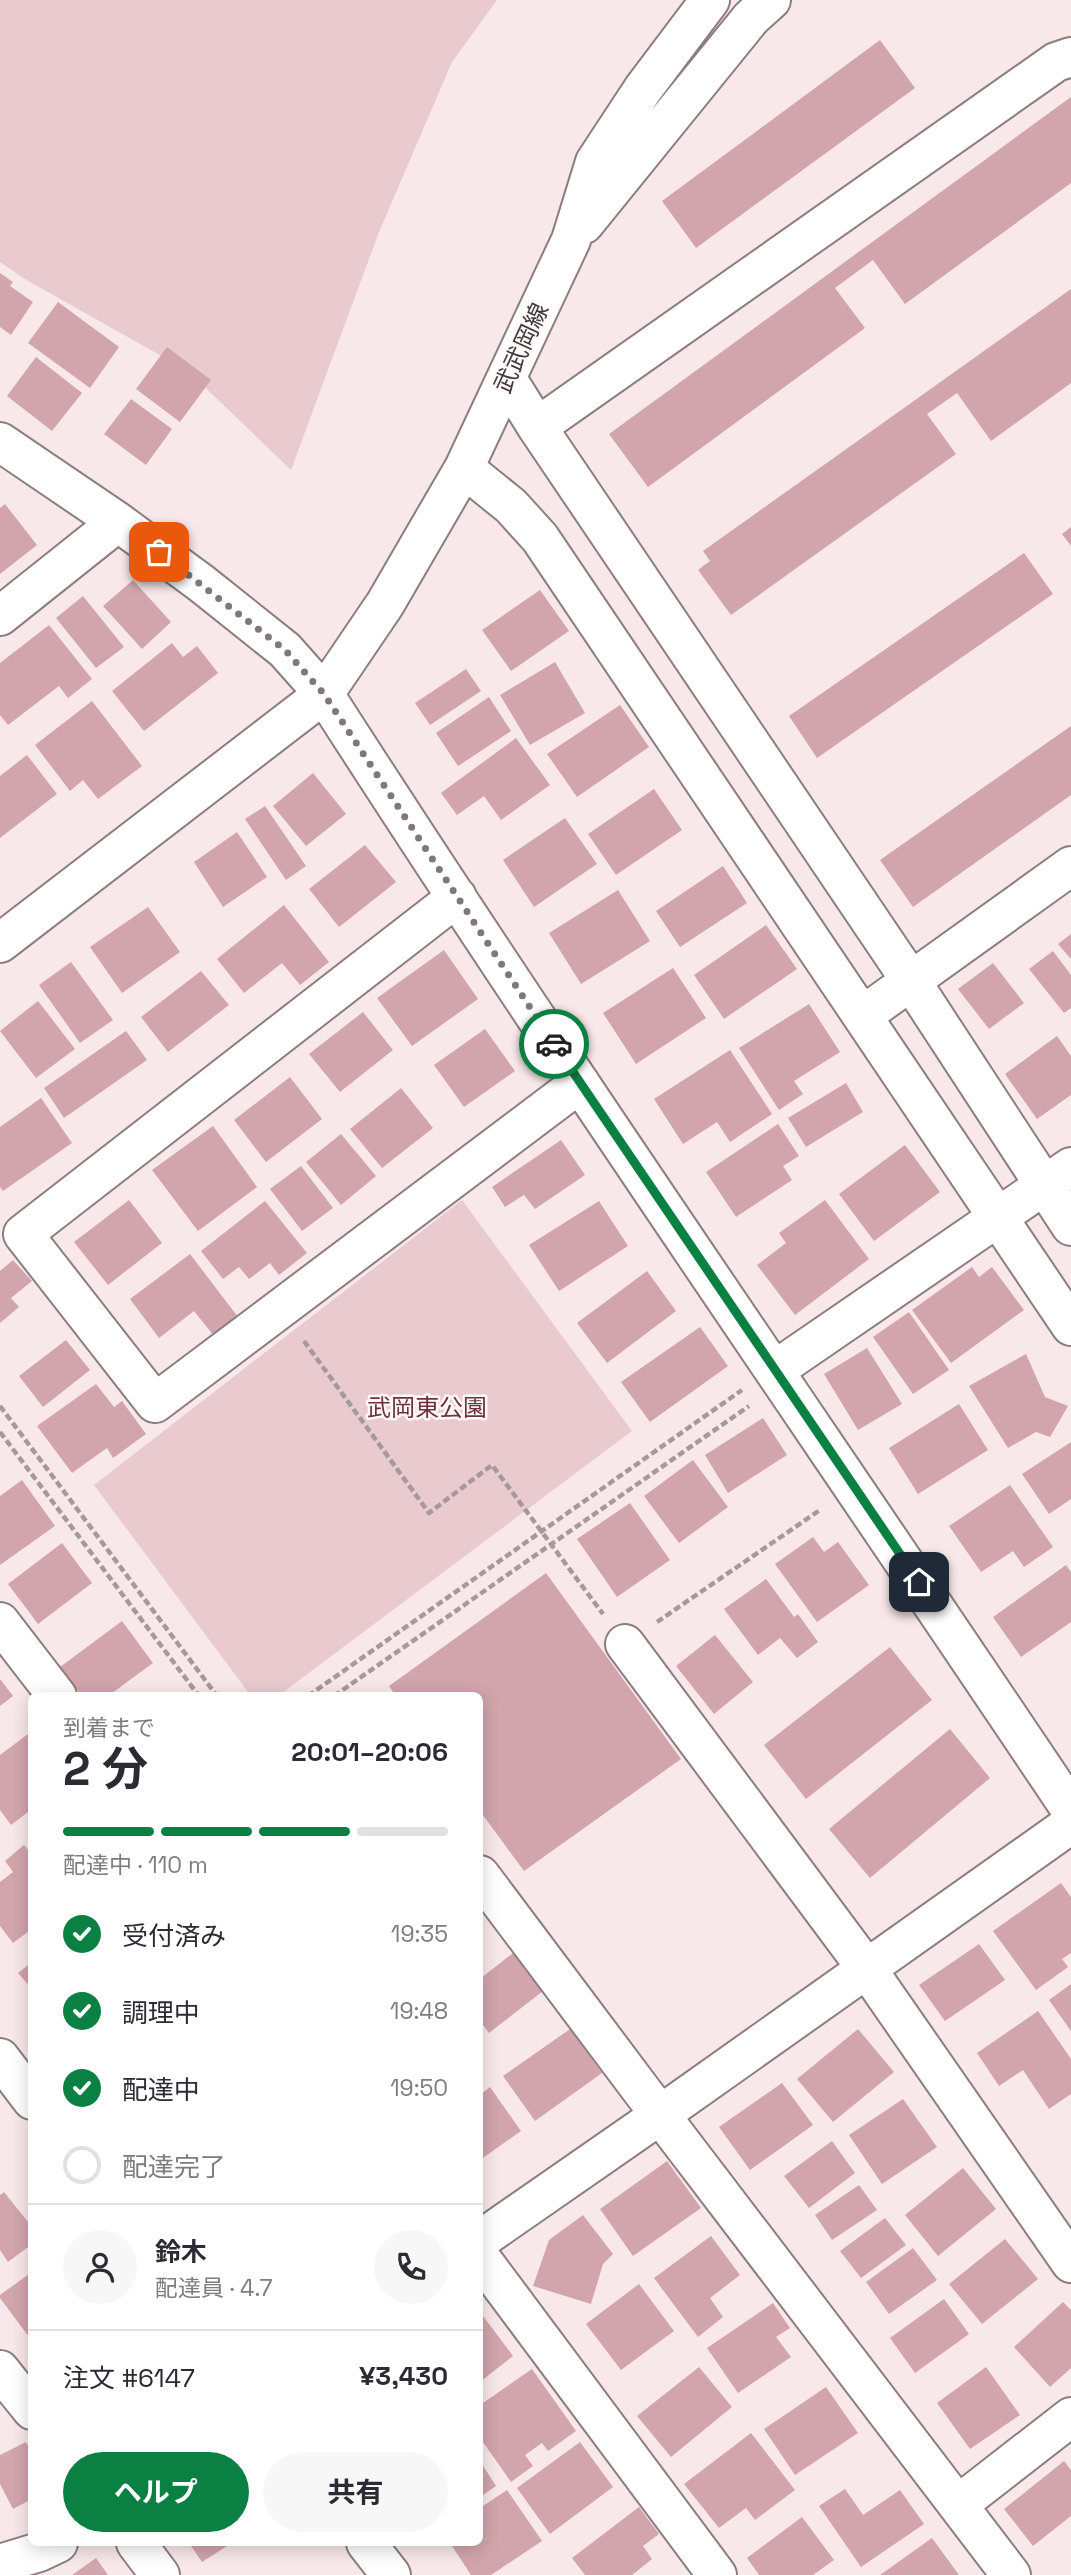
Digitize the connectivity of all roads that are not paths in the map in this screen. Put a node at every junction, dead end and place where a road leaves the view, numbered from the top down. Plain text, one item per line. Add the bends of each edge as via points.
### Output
1 (710, 0) edge
2 (771, 0) edge
3 (1071, 57) edge
4 (571, 240) junction
5 (506, 379) junction
6 (537, 427) junction
7 (0, 442) edge
8 (464, 468) junction
9 (118, 522) junction
10 (0, 616) edge
11 (324, 694) junction
12 (1071, 866) edge
13 (457, 897) junction
14 (0, 943) edge
15 (911, 981) junction
16 (862, 1016) junction
17 (580, 1083) junction
18 (1057, 1176) edge
19 (999, 1217) junction
20 (1071, 1226) edge
21 (1071, 1326) edge
22 (763, 1377) junction
23 (0, 1622) edge
24 (625, 1644) road end
25 (54, 1692) edge
26 (1071, 1810) edge
27 (1071, 1824) edge
28 (483, 1879) edge
29 (867, 1969) junction
30 (0, 2058) edge
31 (28, 2095) edge
32 (660, 2115) junction
33 (483, 2238) edge
34 (483, 2261) edge
35 (1071, 2263) edge
36 (0, 2370) edge
37 (28, 2405) edge
38 (1071, 2417) edge
39 (959, 2504) junction
40 (52, 2546) edge
41 (138, 2546) edge
42 (368, 2546) edge
43 (0, 2564) edge
44 (160, 2575) edge
45 (391, 2575) edge
46 (717, 2575) edge
47 (1011, 2575) edge

1 - 4 street, 武武岡線 via 595,162
2 - 4 street via 751,18
3 - 6 street via 1056,62
4 - 5 street, 武武岡線
5 - 6 street
5 - 8 street, 武武岡線
6 - 15 street
7 - 9 street
8 - 11 street, 武武岡線 via 385,604
8 - 16 street via 540,538
9 - 10 street
9 - 11 street via 285,650
11 - 13 street
11 - 14 street, 武武岡線
12 - 15 street
13 - 17 street
13 - 17 street via 23,1234 155,1403
15 - 16 street
15 - 18 street
16 - 19 street
17 - 22 street
18 - 19 street
18 - 20 street
19 - 21 street
19 - 22 street
22 - 26 street
23 - 25 street
24 - 29 street
27 - 29 street
28 - 32 street
29 - 32 street
29 - 35 street
30 - 31 street
32 - 33 street
32 - 39 street
34 - 46 street
36 - 37 street
38 - 39 street
39 - 47 street
40 - 43 street
41 - 44 street
42 - 45 street

